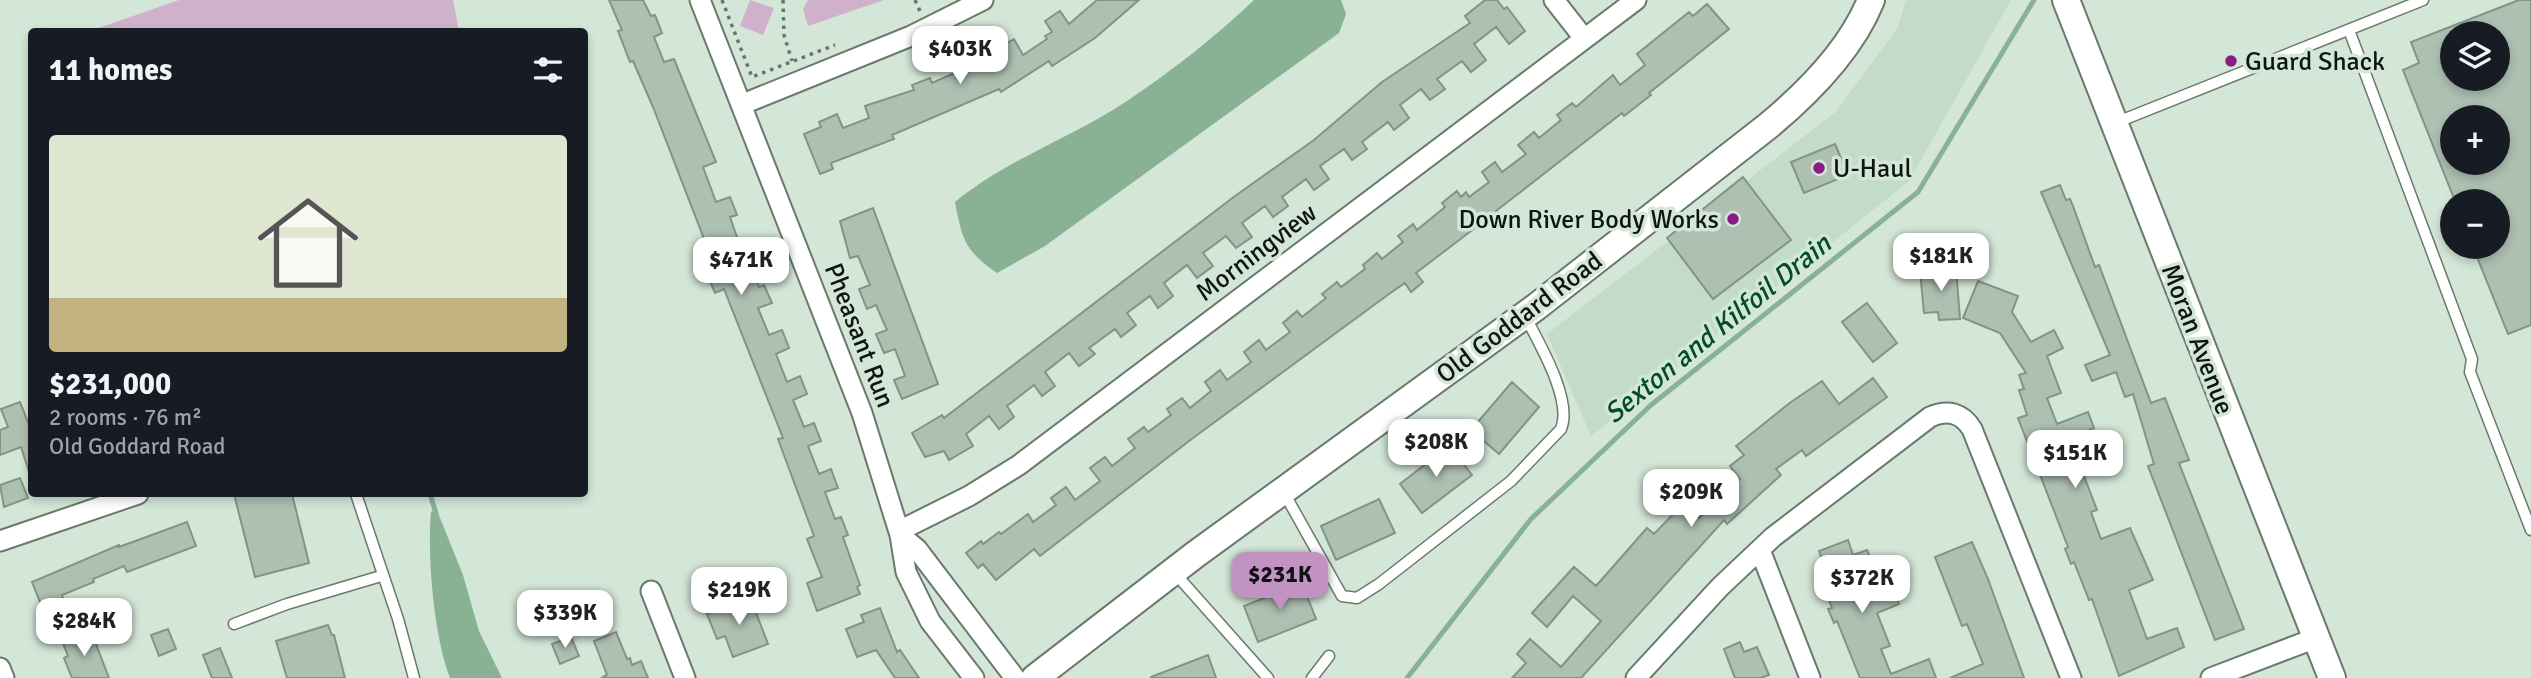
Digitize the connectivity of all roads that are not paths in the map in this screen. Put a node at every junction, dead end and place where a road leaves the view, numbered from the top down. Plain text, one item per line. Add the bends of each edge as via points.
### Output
1 (700, 0) edge
2 (983, 0) edge
3 (1554, 0) edge
4 (1636, 0) edge
5 (1871, 0) edge
6 (2423, 0) edge
7 (2067, 2) edge
8 (2410, 2) edge
9 (2349, 30) junction
10 (1583, 37) junction
11 (743, 104) junction
12 (2114, 124) junction
13 (1525, 315) junction
14 (1282, 491) junction
15 (129, 497) edge
16 (357, 497) edge
17 (2531, 530) edge
18 (899, 533) junction
19 (0, 541) edge
20 (1760, 550) junction
21 (1173, 571) junction
22 (381, 576) junction
23 (651, 591) dead end
24 (967, 617) junction
25 (234, 624) dead end
26 (942, 638) junction
27 (2316, 638) junction
28 (1329, 656) dead end
29 (0, 668) edge
30 (4, 678) edge
31 (414, 678) edge
32 (685, 678) edge
33 (974, 678) edge
34 (1015, 678) edge
35 (1035, 678) edge
36 (1268, 678) edge
37 (1312, 678) edge
38 (1636, 678) edge
39 (1810, 678) edge
40 (2071, 678) edge
41 (2211, 678) edge
42 (2332, 678) edge

1 - 11 street, Pheasant Run
2 - 11 street via 911,36
3 - 10 street
4 - 10 street, Morningview
5 - 13 street, Old Goddard Road via 1853,37 1796,103
6 - 8 lane
7 - 12 street, Moran Avenue
8 - 9 lane
9 - 12 lane
9 - 17 lane
10 - 18 street, Morningview via 1019,465
11 - 18 street, Pheasant Run via 848,375
12 - 27 street, Moran Avenue
13 - 14 street, Old Goddard Road
13 - 14 lane via 1561,395 1565,419 1561,429 1511,481 1379,584 1357,598 1342,596
14 - 21 street, Old Goddard Road
15 - 19 street
16 - 22 lane
18 - 24 street, Pheasant Run via 917,549
18 - 26 street, Pheasant Run via 901,557 912,587
20 - 38 street
20 - 39 street
20 - 40 street via 1930,417 1955,413 1972,429
21 - 35 street, Old Goddard Road
21 - 36 lane
22 - 25 lane
22 - 31 lane
23 - 32 street
24 - 26 street
24 - 34 street, Pheasant Run
26 - 33 street, Pheasant Run
27 - 41 street
27 - 42 street, Moran Avenue
28 - 37 lane
29 - 30 street

